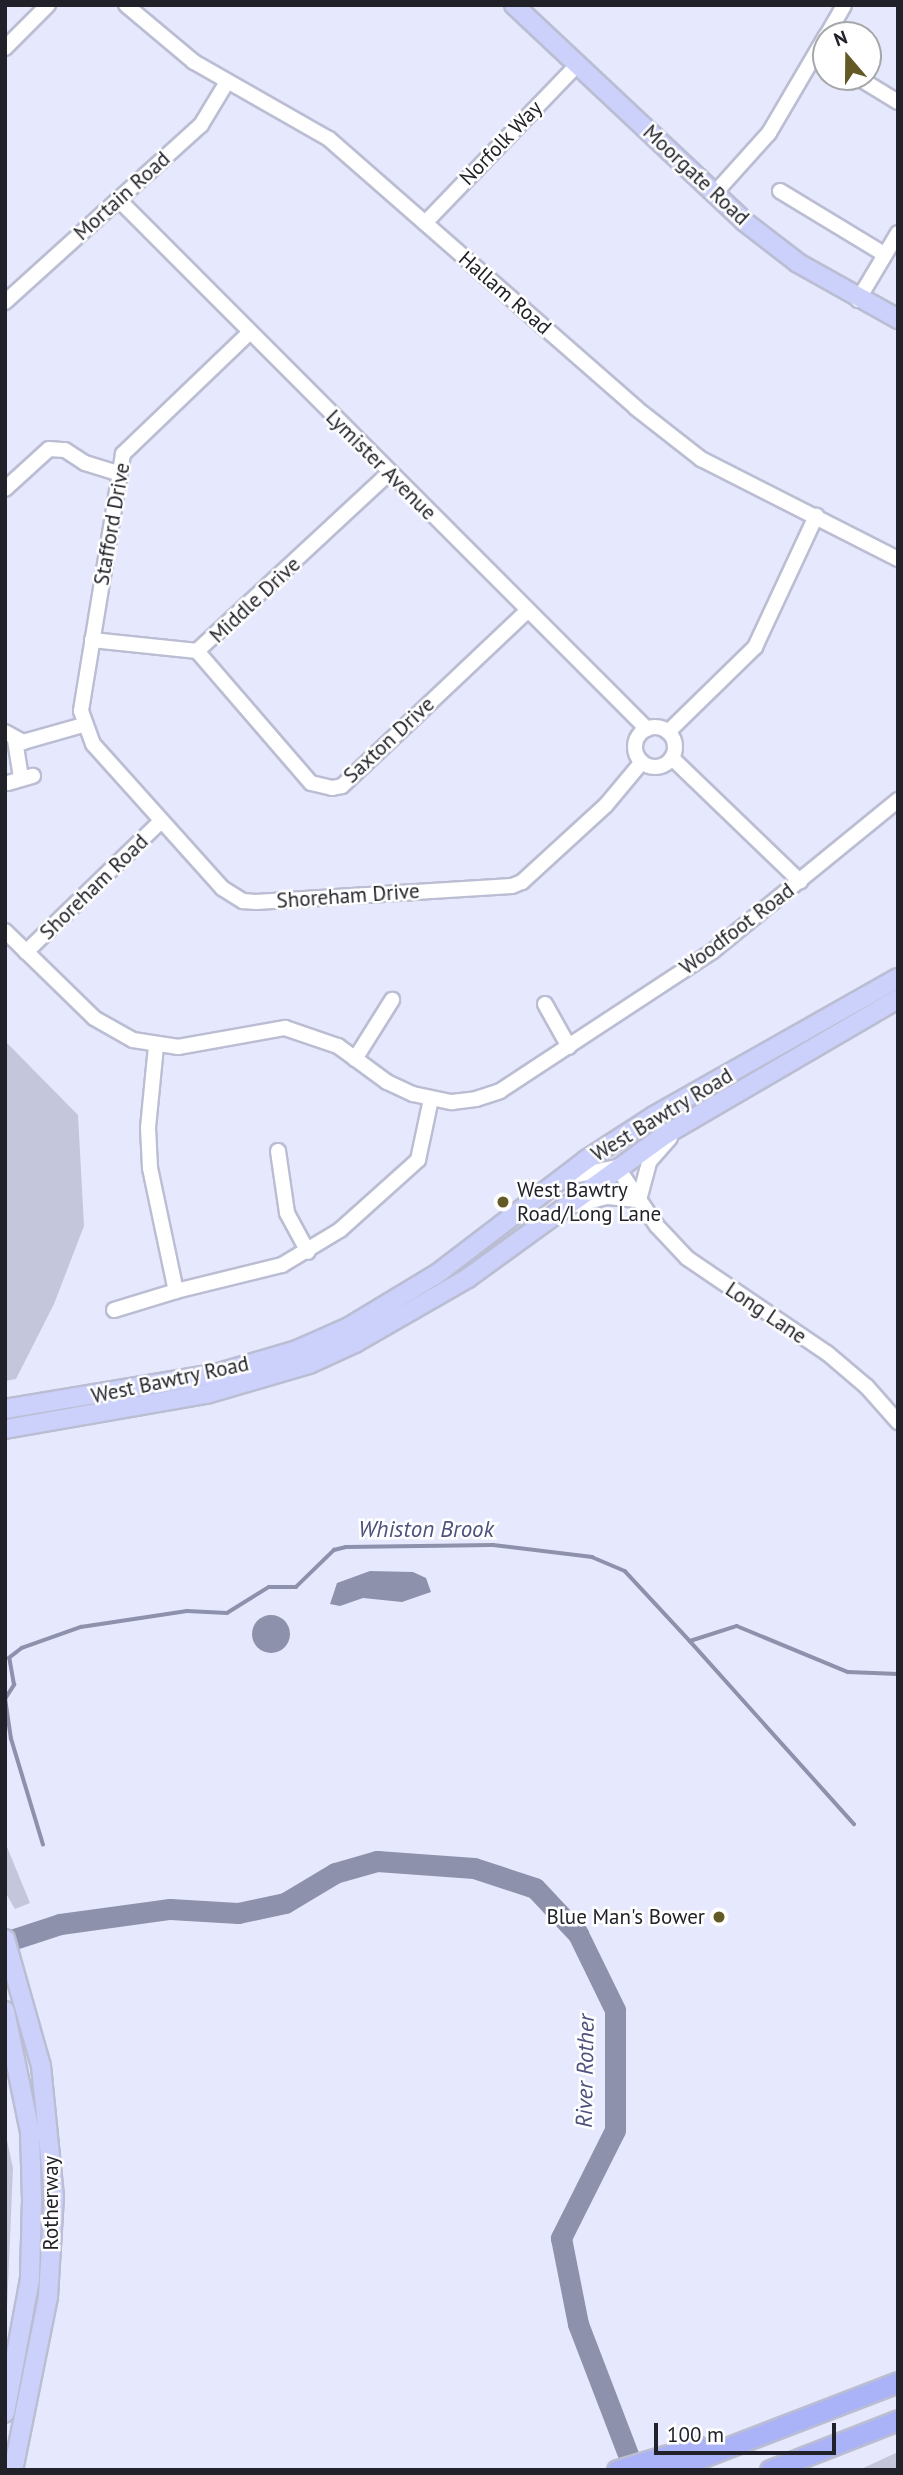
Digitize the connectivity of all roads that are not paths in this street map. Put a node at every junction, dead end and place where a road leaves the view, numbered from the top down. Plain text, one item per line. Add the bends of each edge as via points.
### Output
1 (48, 5) edge
2 (126, 5) edge
3 (514, 5) edge
4 (844, 5) edge
5 (835, 21) edge
6 (5, 48) edge
7 (812, 60) edge
8 (578, 64) junction
9 (227, 82) junction
10 (880, 91) edge
11 (898, 102) edge
12 (780, 191) dead end
13 (715, 193) junction
14 (118, 199) junction
15 (425, 223) junction
16 (898, 233) edge
17 (884, 254) junction
18 (858, 300) junction
19 (5, 302) edge
20 (898, 319) edge
21 (249, 333) junction
22 (117, 472) junction
23 (389, 473) junction
24 (5, 489) edge
25 (816, 516) junction
26 (898, 559) edge
27 (527, 611) junction
28 (92, 640) junction
29 (197, 651) junction
30 (83, 725) junction
31 (647, 729) junction
32 (668, 732) junction
33 (10, 736) edge
34 (672, 758) junction
35 (642, 762) junction
36 (20, 779) dead end
37 (898, 800) edge
38 (161, 821) junction
39 (800, 881) junction
40 (5, 931) edge
41 (26, 953) junction
42 (898, 978) edge
43 (898, 999) edge
44 (392, 1000) dead end
45 (545, 1004) dead end
46 (156, 1046) junction
47 (569, 1046) junction
48 (355, 1059) junction
49 (431, 1099) junction
50 (682, 1125) junction
51 (278, 1151) dead end
52 (617, 1167) junction
53 (555, 1184) junction
54 (639, 1200) junction
55 (558, 1211) junction
56 (308, 1252) junction
57 (176, 1291) junction
58 (114, 1310) dead end
59 (5, 1409) edge
60 (898, 1422) edge
61 (5, 1429) edge
62 (5, 1939) edge
63 (5, 2011) edge
64 (898, 2382) edge
65 (5, 2413) edge
66 (898, 2420) edge
67 (866, 2432) junction
68 (661, 2464) edge
69 (13, 2470) edge
70 (617, 2470) edge
71 (770, 2470) edge
72 (794, 2470) edge

1 - 6 street
2 - 9 street, Hallam Road via 194,62
3 - 8 main road, Moorgate Road
4 - 5 street
7 - 13 street via 769,133
8 - 13 main road, Moorgate Road
8 - 15 street, Norfolk Way
9 - 14 street, Mortain Road via 201,125
9 - 15 street, Hallam Road via 330,139
10 - 11 street
12 - 17 street
13 - 18 main road, Moorgate Road via 777,247
14 - 19 street, Mortain Road
14 - 21 street, Lymister Avenue
15 - 25 street, Hallam Road via 667,434 701,459
16 - 17 street
17 - 18 street
18 - 20 main road, Moorgate Road
21 - 22 street, Stafford Drive via 131,445
21 - 23 street, Lymister Avenue
22 - 24 street via 85,463 65,450 49,449
22 - 28 street, Stafford Drive
23 - 27 street, Lymister Avenue
23 - 29 street, Middle Drive
25 - 26 street, Hallam Road
25 - 32 street via 748,658
27 - 29 street, Saxton Drive via 342,786 332,788 311,783
27 - 31 street, Lymister Avenue
28 - 29 street, Middle Drive via 184,654
28 - 30 street, Stafford Drive
30 - 33 street via 30,741
30 - 38 street, Shoreham Drive via 93,744
31 - 32 street
31 - 35 street via 635,744
32 - 34 street via 675,744
33 - 36 street
34 - 35 street via 658,767
34 - 39 street
35 - 38 street, Shoreham Drive via 606,805 512,886 243,901 222,888
37 - 39 street, Woodfoot Road
38 - 41 street, Shoreham Road
39 - 47 street, Woodfoot Road via 713,951
40 - 41 street, Woodfoot Road
41 - 46 street, Woodfoot Road via 94,1018 122,1035
42 - 53 main road, West Bawtry Road via 654,1116
43 - 50 main road, West Bawtry Road
44 - 48 street
45 - 47 street
46 - 48 street, Woodfoot Road via 178,1047 285,1028 312,1034
46 - 57 street via 148,1128 150,1168
47 - 49 street, Woodfoot Road via 500,1091 452,1102
48 - 49 street, Woodfoot Road via 387,1082
49 - 56 street via 424,1146 410,1170
50 - 52 main road, West Bawtry Road
50 - 54 street via 649,1162
51 - 56 street via 287,1213
52 - 53 street via 582,1172
52 - 54 street, Long Lane
52 - 55 main road, West Bawtry Road
53 - 59 main road, West Bawtry Road via 401,1299 297,1350 141,1389
54 - 55 street via 594,1198
54 - 60 street, Long Lane via 687,1258 827,1353
55 - 61 main road, West Bawtry Road via 417,1310 309,1364 142,1408
56 - 57 street via 256,1273
57 - 58 street
62 - 69 main road, Rotherway via 41,2066 54,2196 48,2297
63 - 65 main road, Rotherway via 30,2132 32,2200 30,2279
64 - 68 highway
66 - 67 highway
67 - 71 highway
67 - 72 highway
68 - 70 highway

